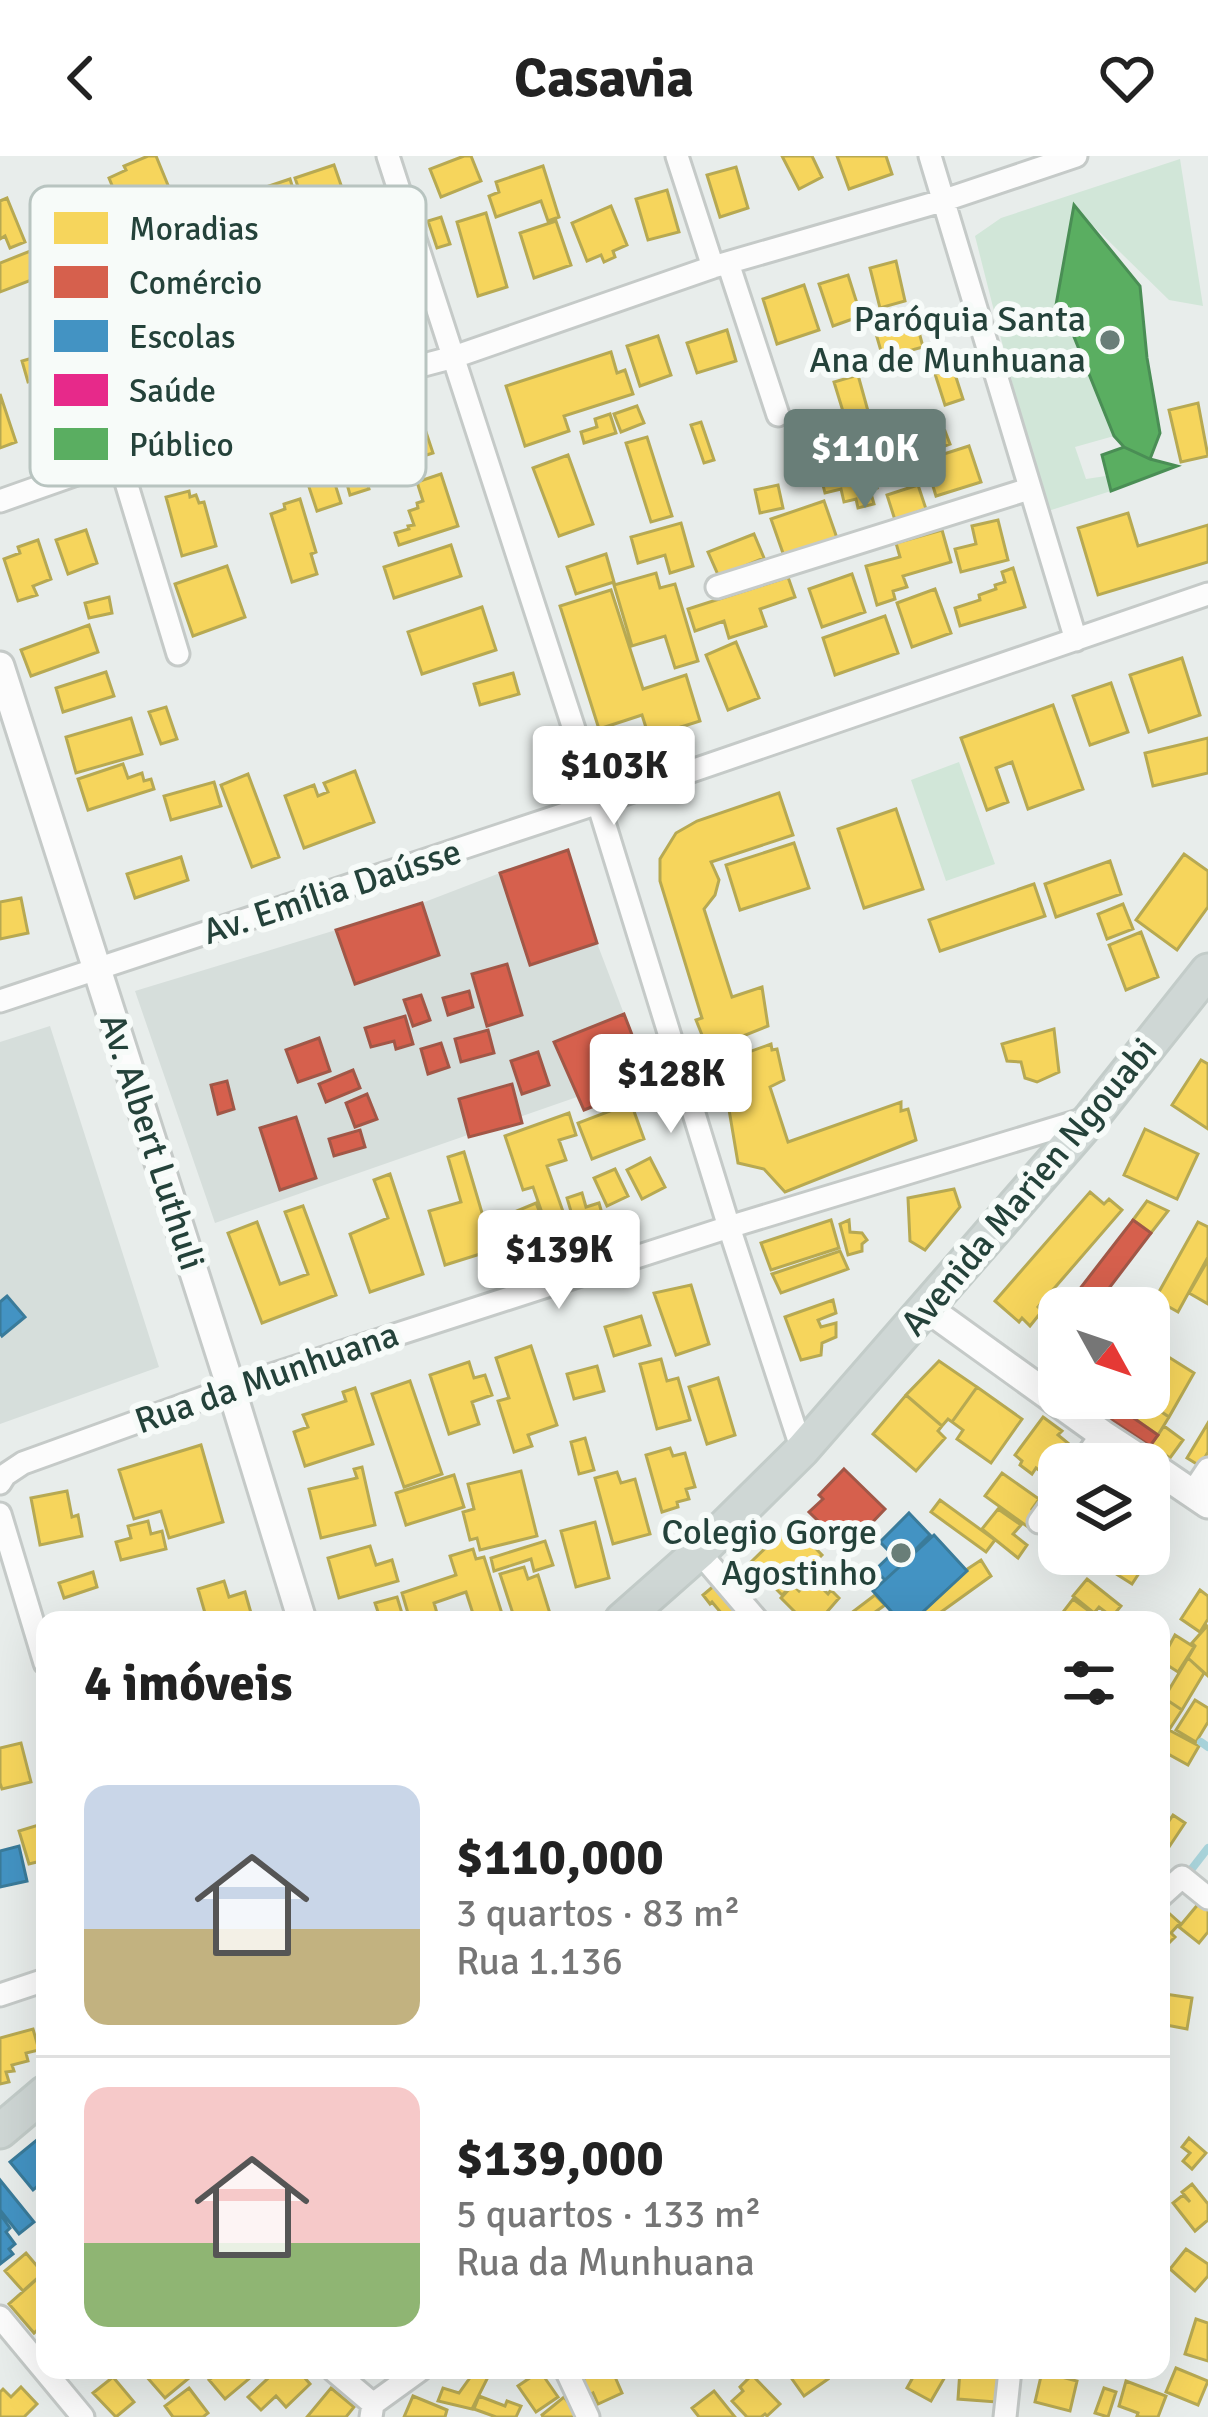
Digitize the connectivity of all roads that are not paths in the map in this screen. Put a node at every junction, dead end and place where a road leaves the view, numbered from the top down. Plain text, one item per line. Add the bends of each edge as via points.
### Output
1 (388, 156) edge
2 (677, 156) edge
3 (930, 156) edge
4 (1076, 156) edge
5 (398, 186) edge
6 (946, 200) junction
7 (721, 265) junction
8 (426, 272) edge
9 (454, 357) junction
10 (426, 364) edge
11 (778, 415) dead end
12 (42, 486) edge
13 (127, 486) edge
14 (1029, 489) junction
15 (0, 501) edge
16 (717, 587) dead end
17 (1208, 594) edge
18 (1076, 640) junction
19 (178, 654) dead end
20 (0, 665) edge
21 (598, 803) junction
22 (97, 969) junction
23 (1203, 988) edge
24 (0, 1000) edge
25 (1093, 1117) junction
26 (729, 1227) junction
27 (926, 1308) junction
28 (231, 1388) junction
29 (1102, 1434) junction
30 (1096, 1443) edge
31 (1116, 1443) edge
32 (802, 1450) junction
33 (1170, 1474) edge
34 (0, 1483) edge
35 (1203, 1489) edge
36 (0, 1514) edge
37 (699, 1552) junction
38 (299, 1611) edge
39 (632, 1611) edge
40 (750, 1611) edge
41 (36, 1633) edge
42 (1170, 1887) edge
43 (1208, 1898) edge
44 (36, 1983) edge
45 (0, 1995) edge
46 (36, 2101) edge
47 (0, 2131) edge
48 (0, 2317) edge
49 (36, 2360) edge
50 (51, 2379) edge
51 (342, 2379) edge
52 (409, 2379) edge
53 (570, 2379) edge
54 (1009, 2379) edge
55 (372, 2410) edge
56 (83, 2417) edge
57 (588, 2417) edge
58 (1005, 2417) edge

1 - 5 street
2 - 7 street
3 - 6 street
4 - 6 street
6 - 7 street
6 - 14 street
7 - 9 street
7 - 11 street
8 - 9 street
9 - 10 street
9 - 21 street
12 - 15 street
13 - 19 street
14 - 16 street
14 - 18 street
17 - 18 street, Av. Emília Daússe
18 - 21 street, Av. Emília Daússe
20 - 22 street, Av. Albert Luthuli
21 - 22 street, Av. Emília Daússe
21 - 26 street
22 - 24 street, Av. Emília Daússe
22 - 28 street, Av. Albert Luthuli
23 - 25 main road, Avenida Marien Ngouabi
25 - 26 street, Rua da Munhuana
25 - 27 main road, Avenida Marien Ngouabi
26 - 28 street, Rua da Munhuana
26 - 32 street
27 - 29 street
27 - 32 main road, Avenida Marien Ngouabi
28 - 34 street, Rua da Munhuana via 23,1463
28 - 38 street, Av. Albert Luthuli
29 - 30 street
29 - 31 street
32 - 37 main road, Avenida Marien Ngouabi
33 - 35 street
36 - 41 street
37 - 39 main road, Avenida Marien Ngouabi
37 - 40 street
42 - 43 street via 1182,1876
44 - 45 street
46 - 47 main road
48 - 49 street
50 - 56 street
51 - 55 street
52 - 55 street
53 - 57 street
54 - 58 street

